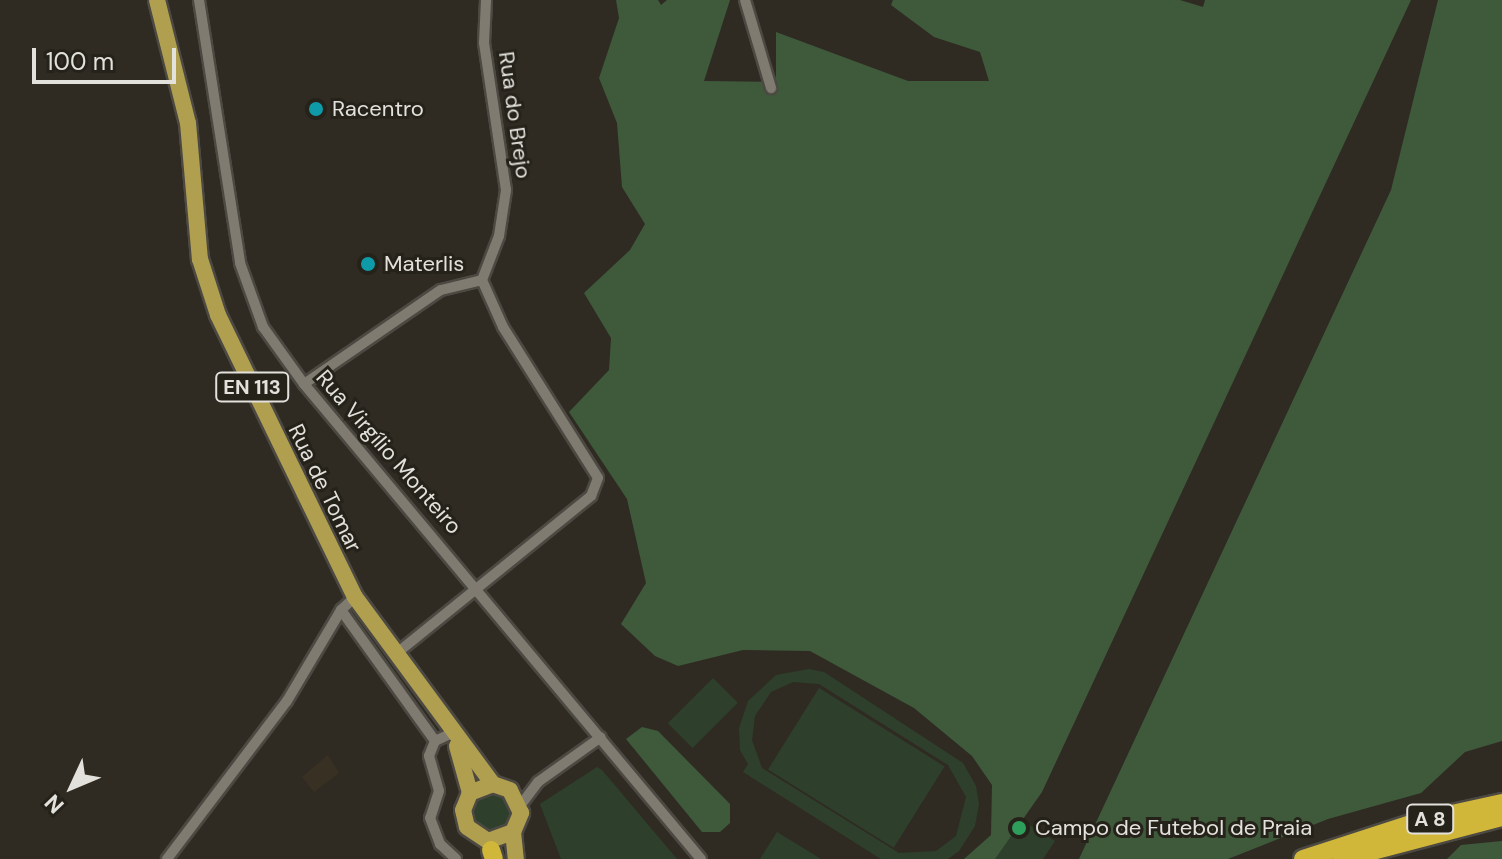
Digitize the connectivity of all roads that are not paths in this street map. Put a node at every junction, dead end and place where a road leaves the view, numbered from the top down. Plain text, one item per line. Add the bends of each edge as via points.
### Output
1 (157, 0) edge
2 (199, 0) edge
3 (486, 0) edge
4 (745, 0) edge
5 (771, 88) dead end
6 (482, 280) junction
7 (304, 384) junction
8 (478, 588) junction
9 (355, 597) junction
10 (341, 610) junction
11 (395, 655) junction
12 (454, 736) junction
13 (601, 737) junction
14 (435, 741) junction
15 (538, 782) junction
16 (493, 784) junction
17 (510, 790) junction
18 (470, 793) junction
19 (1502, 803) edge
20 (520, 806) junction
21 (1502, 817) edge
22 (513, 832) junction
23 (490, 852) edge
24 (700, 858) edge
25 (167, 859) edge
26 (456, 859) edge
27 (516, 859) edge
28 (1303, 859) edge
29 (1342, 859) edge

1 - 9 main road, Rua de Tomar / EN 113 via 188,123 204,278 228,339
2 - 7 street, Rua Virgílio Monteiro via 243,274 263,327
3 - 6 street, Rua do Brejo via 484,43 506,190 499,236
4 - 5 street
6 - 7 street via 441,290
6 - 8 street via 503,327 599,484
7 - 8 street, Rua Virgílio Monteiro
8 - 11 street
8 - 13 street, Rua Virgílio Monteiro
9 - 10 street
9 - 11 main road, Rua de Tomar / EN 113
10 - 14 street
10 - 25 street via 287,701
11 - 12 main road, Rua de Tomar / EN 113
12 - 14 street
12 - 16 main road, Rua de Tomar / EN 113
12 - 18 main road, Rua de Tomar / EN 113
13 - 15 street
13 - 24 street, Rua Virgílio Monteiro
14 - 26 street via 429,756 439,791 430,818 440,844
15 - 17 street
15 - 20 street
16 - 17 main road
16 - 18 main road
17 - 20 main road
18 - 23 main road, Rua de Tomar / EN 113 via 463,819
19 - 28 highway, A 8 via 1420,821
20 - 22 main road
21 - 29 highway, A 8
22 - 23 main road, Rua de Tomar / EN 113 via 495,841
22 - 27 main road

